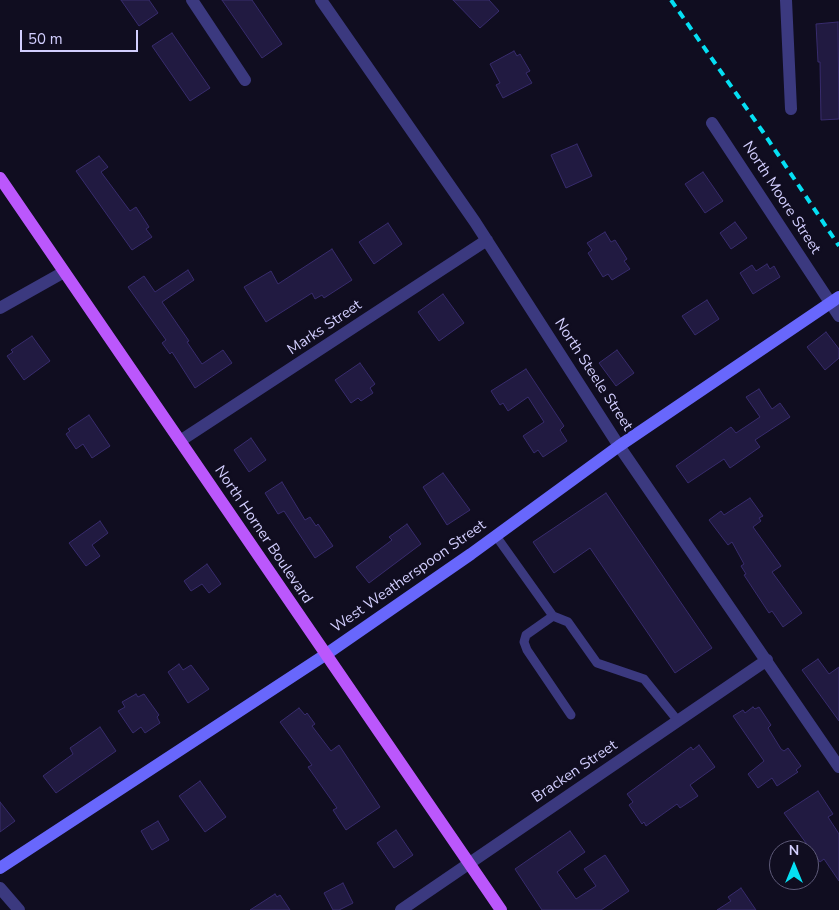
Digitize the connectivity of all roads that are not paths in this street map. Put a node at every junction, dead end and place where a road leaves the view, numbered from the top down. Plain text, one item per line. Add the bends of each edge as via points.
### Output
1 (192, 0) edge
2 (321, 0) edge
3 (786, 0) edge
4 (245, 80) dead end
5 (791, 110) dead end
6 (712, 123) dead end
7 (0, 178) edge
8 (487, 240) junction
9 (64, 272) junction
10 (834, 300) edge
11 (0, 308) edge
12 (839, 316) edge
13 (180, 441) junction
14 (619, 446) junction
15 (496, 536) junction
16 (553, 616) junction
17 (325, 655) junction
18 (767, 660) junction
19 (571, 715) dead end
20 (678, 721) junction
21 (839, 767) edge
22 (469, 864) junction
23 (0, 868) edge
24 (0, 888) edge
25 (19, 910) edge
26 (401, 910) edge
27 (501, 910) edge

1 - 4 street
2 - 8 street, North Steele Street
3 - 5 street
6 - 10 street, North Moore Street
7 - 9 main road, North Horner Boulevard
8 - 13 street, Marks Street
8 - 14 street, North Steele Street
9 - 11 street
9 - 13 main road, North Horner Boulevard
10 - 12 street, North Moore Street
10 - 14 street, West Weatherspoon Street
13 - 17 main road, North Horner Boulevard
14 - 15 street, West Weatherspoon Street
14 - 18 street, North Steele Street
15 - 16 lane
15 - 17 street, West Weatherspoon Street
16 - 19 lane via 526,635 524,642
16 - 20 lane via 568,622 598,663 644,679
17 - 22 main road, North Horner Boulevard
17 - 23 street, West Weatherspoon Street
18 - 20 street, Bracken Street
18 - 21 street, North Steele Street
20 - 22 street, Bracken Street
22 - 26 street, Bracken Street
22 - 27 main road, North Horner Boulevard
24 - 25 street

